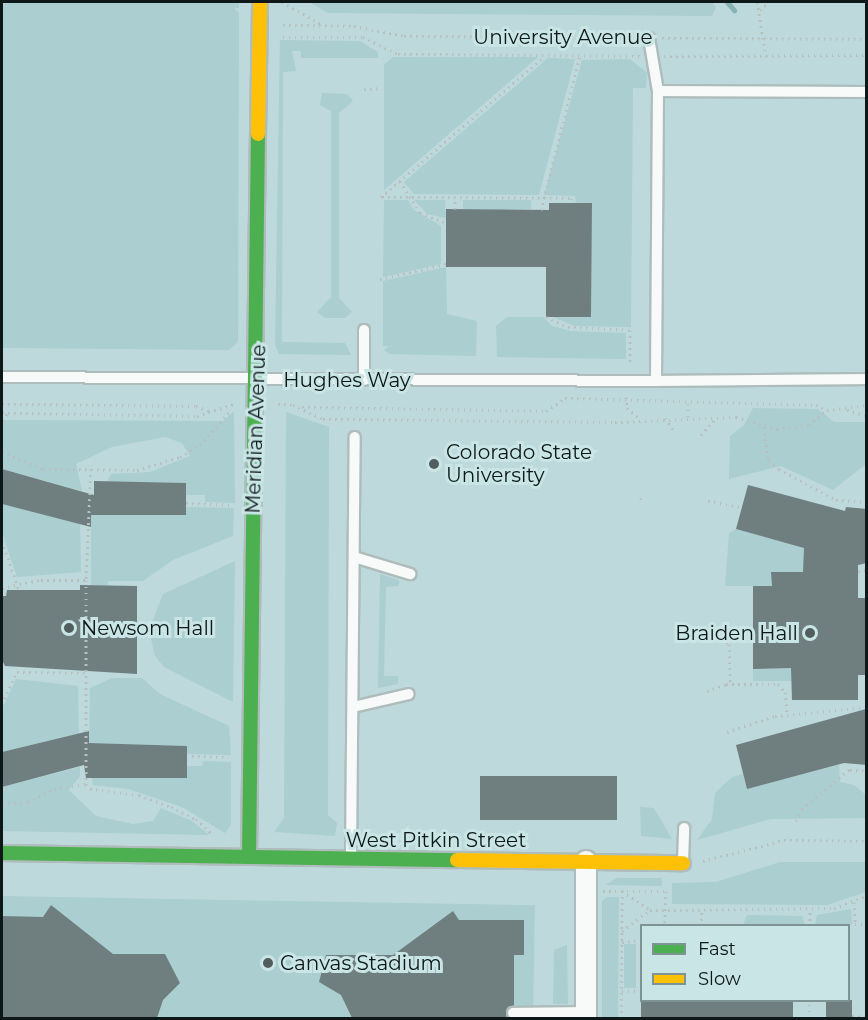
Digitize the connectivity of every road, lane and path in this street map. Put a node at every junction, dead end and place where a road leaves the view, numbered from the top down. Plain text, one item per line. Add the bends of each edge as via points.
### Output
1 (260, 2) edge
2 (281, 2) edge
3 (756, 2) edge
4 (769, 2) edge
5 (760, 10) junction
6 (260, 24) junction
7 (326, 25) junction
8 (283, 38) dead end
9 (649, 38) junction
10 (764, 38) junction
11 (867, 39) edge
12 (546, 55) junction
13 (867, 55) edge
14 (580, 56) junction
15 (649, 56) junction
16 (766, 56) junction
17 (381, 88) dead end
18 (364, 89) dead end
19 (657, 91) junction
20 (867, 92) edge
21 (400, 181) junction
22 (410, 198) junction
23 (455, 198) junction
24 (540, 198) junction
25 (571, 203) dead end
26 (455, 209) dead end
27 (540, 210) dead end
28 (446, 223) dead end
29 (446, 264) dead end
30 (380, 279) dead end
31 (546, 317) dead end
32 (364, 330) dead end
33 (630, 364) dead end
34 (2, 377) edge
35 (867, 379) edge
36 (257, 380) junction
37 (364, 380) junction
38 (656, 381) junction
39 (626, 397) junction
40 (237, 403) junction
41 (243, 403) dead end
42 (274, 403) dead end
43 (688, 403) junction
44 (2, 404) edge
45 (867, 405) edge
46 (300, 407) junction
47 (827, 410) junction
48 (847, 410) junction
49 (209, 411) junction
50 (2, 413) edge
51 (8, 413) junction
52 (867, 415) edge
53 (641, 418) junction
54 (664, 418) junction
55 (688, 419) junction
56 (715, 419) junction
57 (2, 420) edge
58 (763, 427) junction
59 (675, 433) dead end
60 (701, 435) dead end
61 (355, 437) dead end
62 (2, 452) edge
63 (91, 469) junction
64 (708, 501) dead end
65 (852, 502) junction
66 (867, 502) edge
67 (186, 503) dead end
68 (239, 505) dead end
69 (742, 507) dead end
70 (852, 507) dead end
71 (2, 541) edge
72 (354, 557) junction
73 (867, 570) edge
74 (858, 571) dead end
75 (410, 574) dead end
76 (86, 580) junction
77 (2, 588) edge
78 (19, 588) junction
79 (707, 628) dead end
80 (85, 673) junction
81 (730, 684) junction
82 (707, 691) dead end
83 (410, 694) dead end
84 (2, 704) edge
85 (353, 707) junction
86 (867, 707) edge
87 (788, 714) junction
88 (727, 732) dead end
89 (192, 756) dead end
90 (235, 757) dead end
91 (867, 771) edge
92 (86, 784) junction
93 (2, 803) edge
94 (796, 820) dead end
95 (684, 828) dead end
96 (214, 837) dead end
97 (867, 841) edge
98 (2, 853) edge
99 (249, 857) junction
100 (351, 859) junction
101 (586, 861) junction
102 (683, 862) junction
103 (602, 891) dead end
104 (621, 891) junction
105 (867, 896) edge
106 (854, 902) junction
107 (666, 909) junction
108 (702, 909) junction
109 (810, 909) junction
110 (650, 910) junction
111 (665, 924) edge
112 (701, 924) edge
113 (810, 924) edge
114 (867, 924) edge
115 (621, 931) junction
116 (640, 940) edge
117 (621, 942) junction
118 (621, 991) junction
119 (640, 991) edge
120 (809, 1002) edge
121 (513, 1012) dead end
122 (585, 1015) edge
123 (852, 1016) dead end
124 (867, 1017) edge
125 (621, 1018) edge
126 (809, 1018) edge

1 - 6 street, Meridian Avenue
2 - 7 path
3 - 5 path
4 - 5 path
5 - 10 path
6 - 7 path, University Avenue
6 - 36 street, Meridian Avenue
7 - 9 path, University Avenue via 404,36
8 - 12 path via 363,37 398,54
9 - 10 path, University Avenue
9 - 15 lane
10 - 11 path, University Avenue
10 - 16 path
12 - 14 path
12 - 21 path
13 - 16 path
14 - 15 path
14 - 24 path
15 - 16 path
15 - 19 lane
17 - 18 path
19 - 20 lane
19 - 38 lane
21 - 22 path
21 - 22 path via 381,197
22 - 23 path
22 - 28 path via 420,213
23 - 24 path
23 - 26 path
24 - 25 path via 571,198
24 - 27 path
29 - 30 path
31 - 33 path via 568,327 630,330
32 - 37 lane
34 - 36 lane, Hughes Way
35 - 38 lane, Hughes Way
36 - 37 lane, Hughes Way
36 - 99 street, Meridian Avenue
37 - 38 lane, Hughes Way
39 - 43 path
39 - 46 path via 565,398 546,411
39 - 53 path via 627,408
40 - 41 path
40 - 49 path
40 - 63 path via 200,445 180,457 136,470
42 - 46 path
43 - 47 path via 816,405
43 - 55 path
44 - 49 path via 196,406
45 - 48 path
46 - 53 path via 323,420 615,422
47 - 48 path
47 - 58 path via 796,429
48 - 52 path
49 - 51 path via 197,416
50 - 51 path
51 - 57 path
53 - 54 path
54 - 55 path
54 - 59 path
55 - 56 path
56 - 58 path via 741,417
56 - 60 path
58 - 65 path via 770,460 779,469 836,500
61 - 72 lane
62 - 63 path via 43,469
63 - 76 path
64 - 69 path
65 - 66 path
65 - 70 path
67 - 68 path
71 - 78 path
72 - 75 lane
72 - 85 lane
73 - 74 path
76 - 78 path via 42,580
76 - 80 path
77 - 78 path
79 - 81 path via 729,644
80 - 84 path via 17,672
80 - 92 path
81 - 82 path
81 - 87 path via 778,684 785,692
83 - 85 lane
85 - 100 lane
86 - 87 path
87 - 88 path
89 - 90 path
91 - 94 path via 851,769 842,773
92 - 93 path via 54,789 28,802
92 - 96 path via 90,789 139,795 171,807 196,819
95 - 102 lane
97 - 102 path via 777,841 719,859
98 - 99 street, West Pitkin Street
99 - 100 street, West Pitkin Street
100 - 101 street, West Pitkin Street
101 - 102 street, West Pitkin Street
101 - 122 street
103 - 104 path
104 - 107 path via 666,891
104 - 110 path
104 - 115 path
105 - 106 path
106 - 109 path
106 - 114 path via 855,924
107 - 108 path
107 - 110 path
107 - 111 path
108 - 109 path
108 - 112 path
109 - 113 path
110 - 115 path
115 - 117 path
116 - 117 path
117 - 118 path
118 - 119 path
118 - 125 path
120 - 126 path
121 - 122 lane
123 - 124 path

